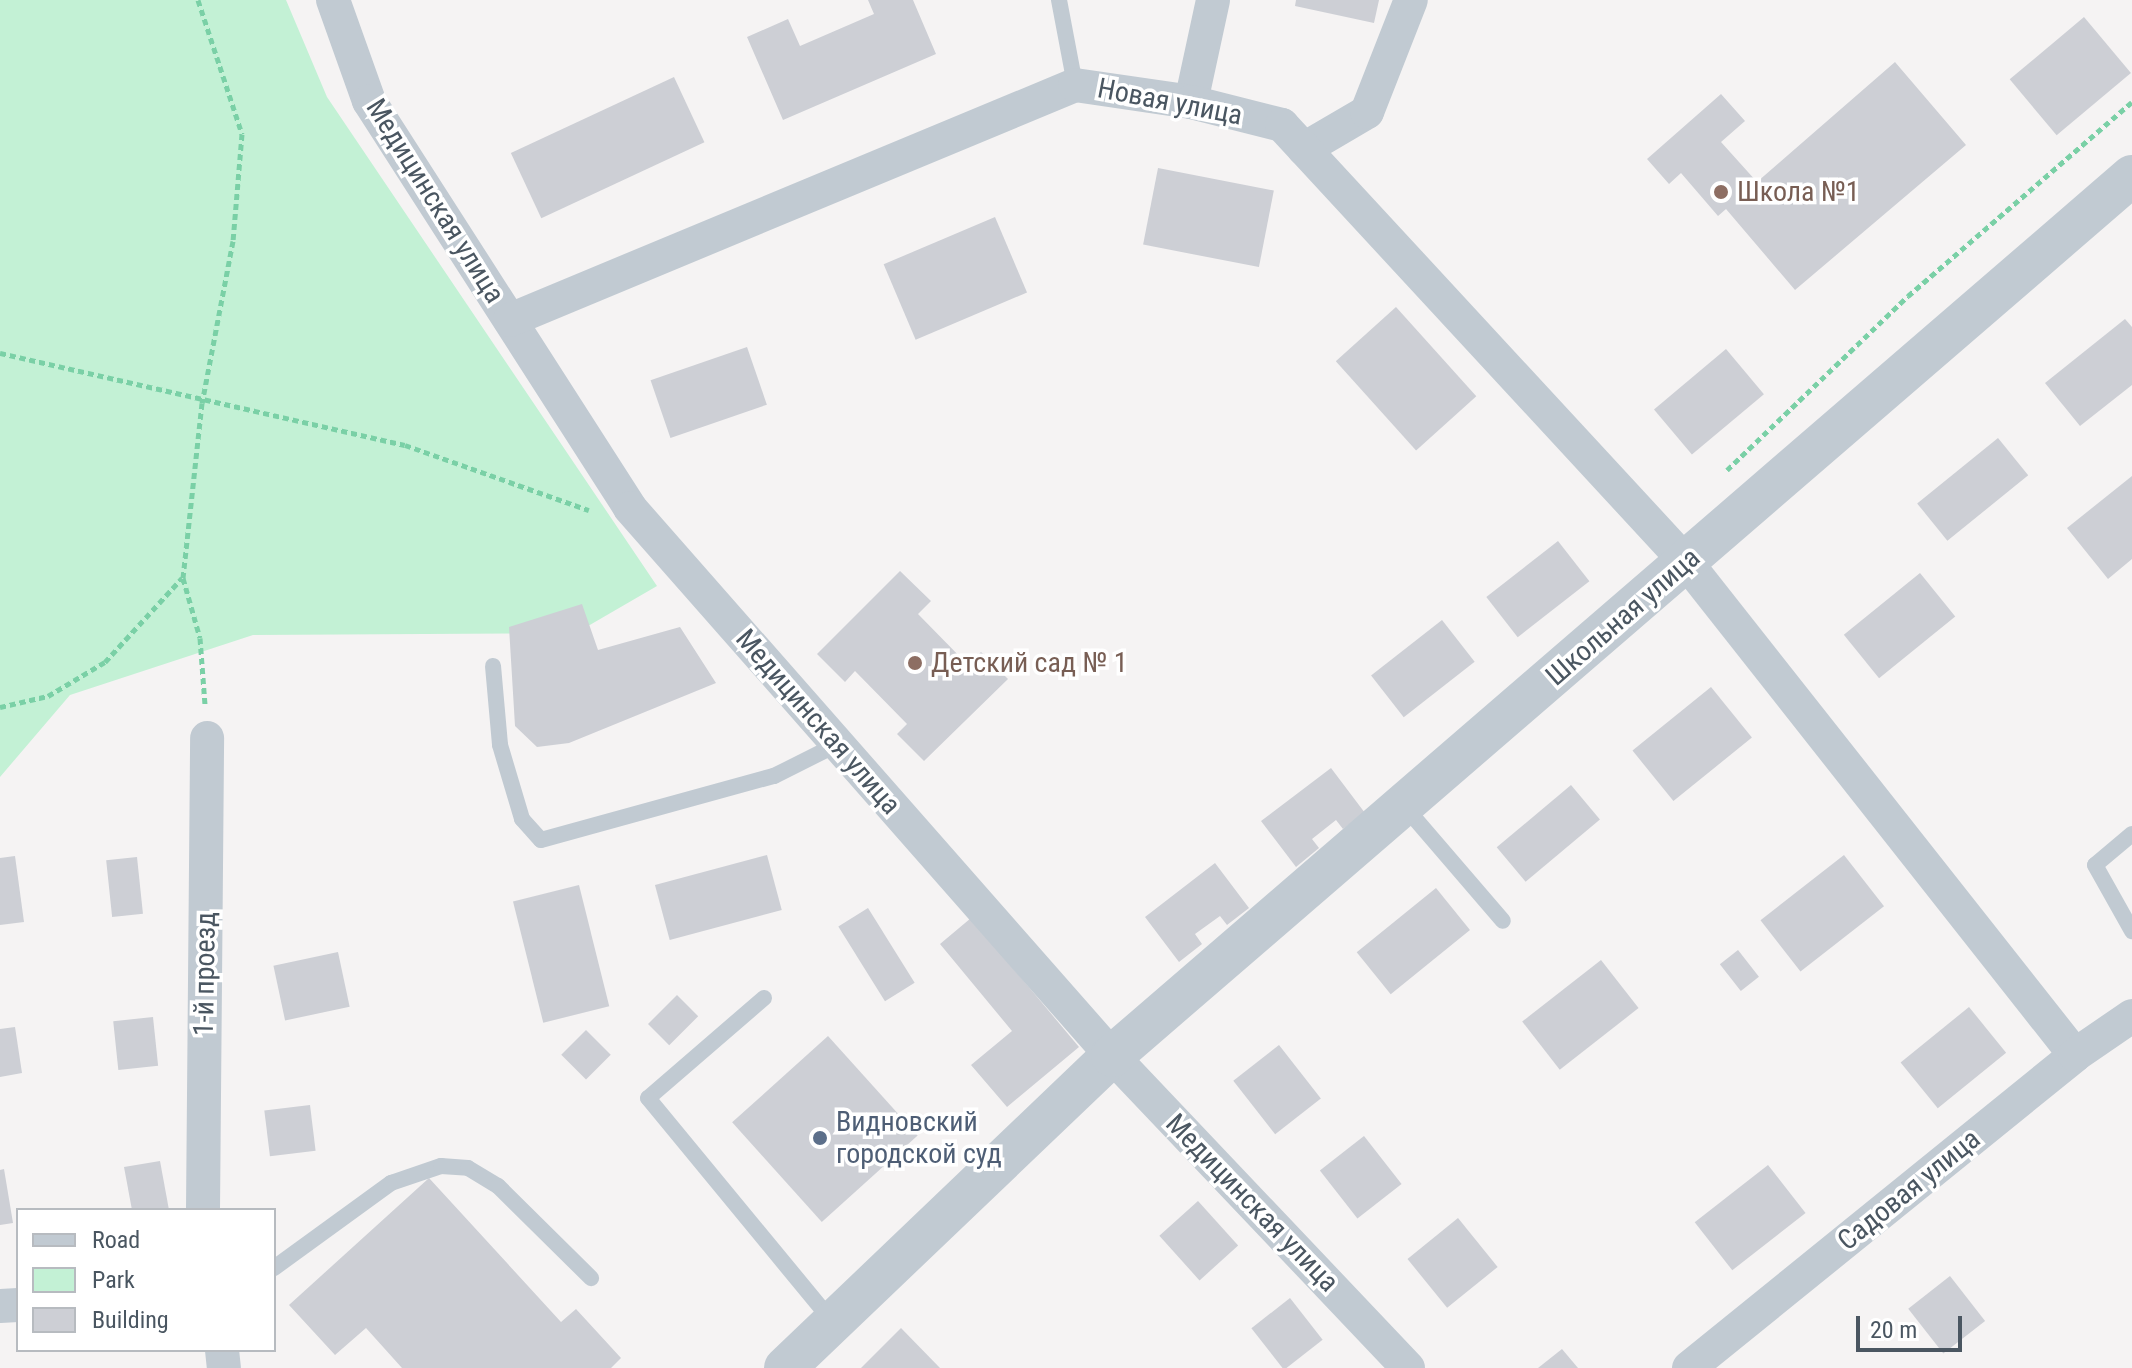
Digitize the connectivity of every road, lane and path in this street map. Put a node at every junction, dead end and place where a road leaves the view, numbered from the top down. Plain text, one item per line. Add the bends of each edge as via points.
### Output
1 (198, 0) edge
2 (333, 0) edge
3 (1059, 0) edge
4 (1213, 0) edge
5 (1411, 0) edge
6 (1075, 85) junction
7 (1191, 102) junction
8 (2132, 102) edge
9 (1304, 149) junction
10 (2132, 176) edge
11 (510, 320) junction
12 (0, 353) edge
13 (202, 403) junction
14 (1717, 480) dead end
15 (630, 508) junction
16 (1686, 562) junction
17 (183, 578) junction
18 (493, 666) dead end
19 (0, 707) edge
20 (207, 738) joint
21 (838, 744) junction
22 (1405, 807) junction
23 (2132, 834) edge
24 (1503, 921) dead end
25 (2132, 931) edge
26 (764, 998) dead end
27 (2132, 1016) edge
28 (2075, 1055) junction
29 (1112, 1056) junction
30 (203, 1208) edge
31 (276, 1267) edge
32 (591, 1278) dead end
33 (833, 1322) junction
34 (785, 1368) edge
35 (1408, 1368) edge
36 (1689, 1368) edge

1 - 13 path via 242,134 233,241
2 - 11 street, Медицинская улица via 369,101
3 - 6 lane
4 - 7 street
5 - 9 street via 1367,112
6 - 7 street, Новая улица
6 - 11 street, Новая улица
7 - 9 street, Новая улица via 1282,125
8 - 14 path via 1908,296
9 - 16 street, Новая улица
10 - 16 street, Школьная улица
11 - 15 street, Медицинская улица
12 - 13 path
13 - 15 path via 405,445 582,510
13 - 17 path
15 - 21 street, Медицинская улица
16 - 22 street, Школьная улица
16 - 28 street, Новая улица
17 - 19 path via 105,662 48,696
17 - 20 path via 200,638
18 - 21 lane via 500,745 522,819 541,840 774,776
20 - 30 street, 1-й проезд
21 - 29 street, Медицинская улица
22 - 24 lane
22 - 29 street, Школьная улица
23 - 25 lane via 2095,865
26 - 33 lane via 648,1098
27 - 28 street, Садовая улица
28 - 36 street, Садовая улица
29 - 33 street, Школьная улица
29 - 35 street, Медицинская улица
31 - 32 lane via 391,1183 441,1166 468,1168 498,1186
33 - 34 street, Школьная улица

